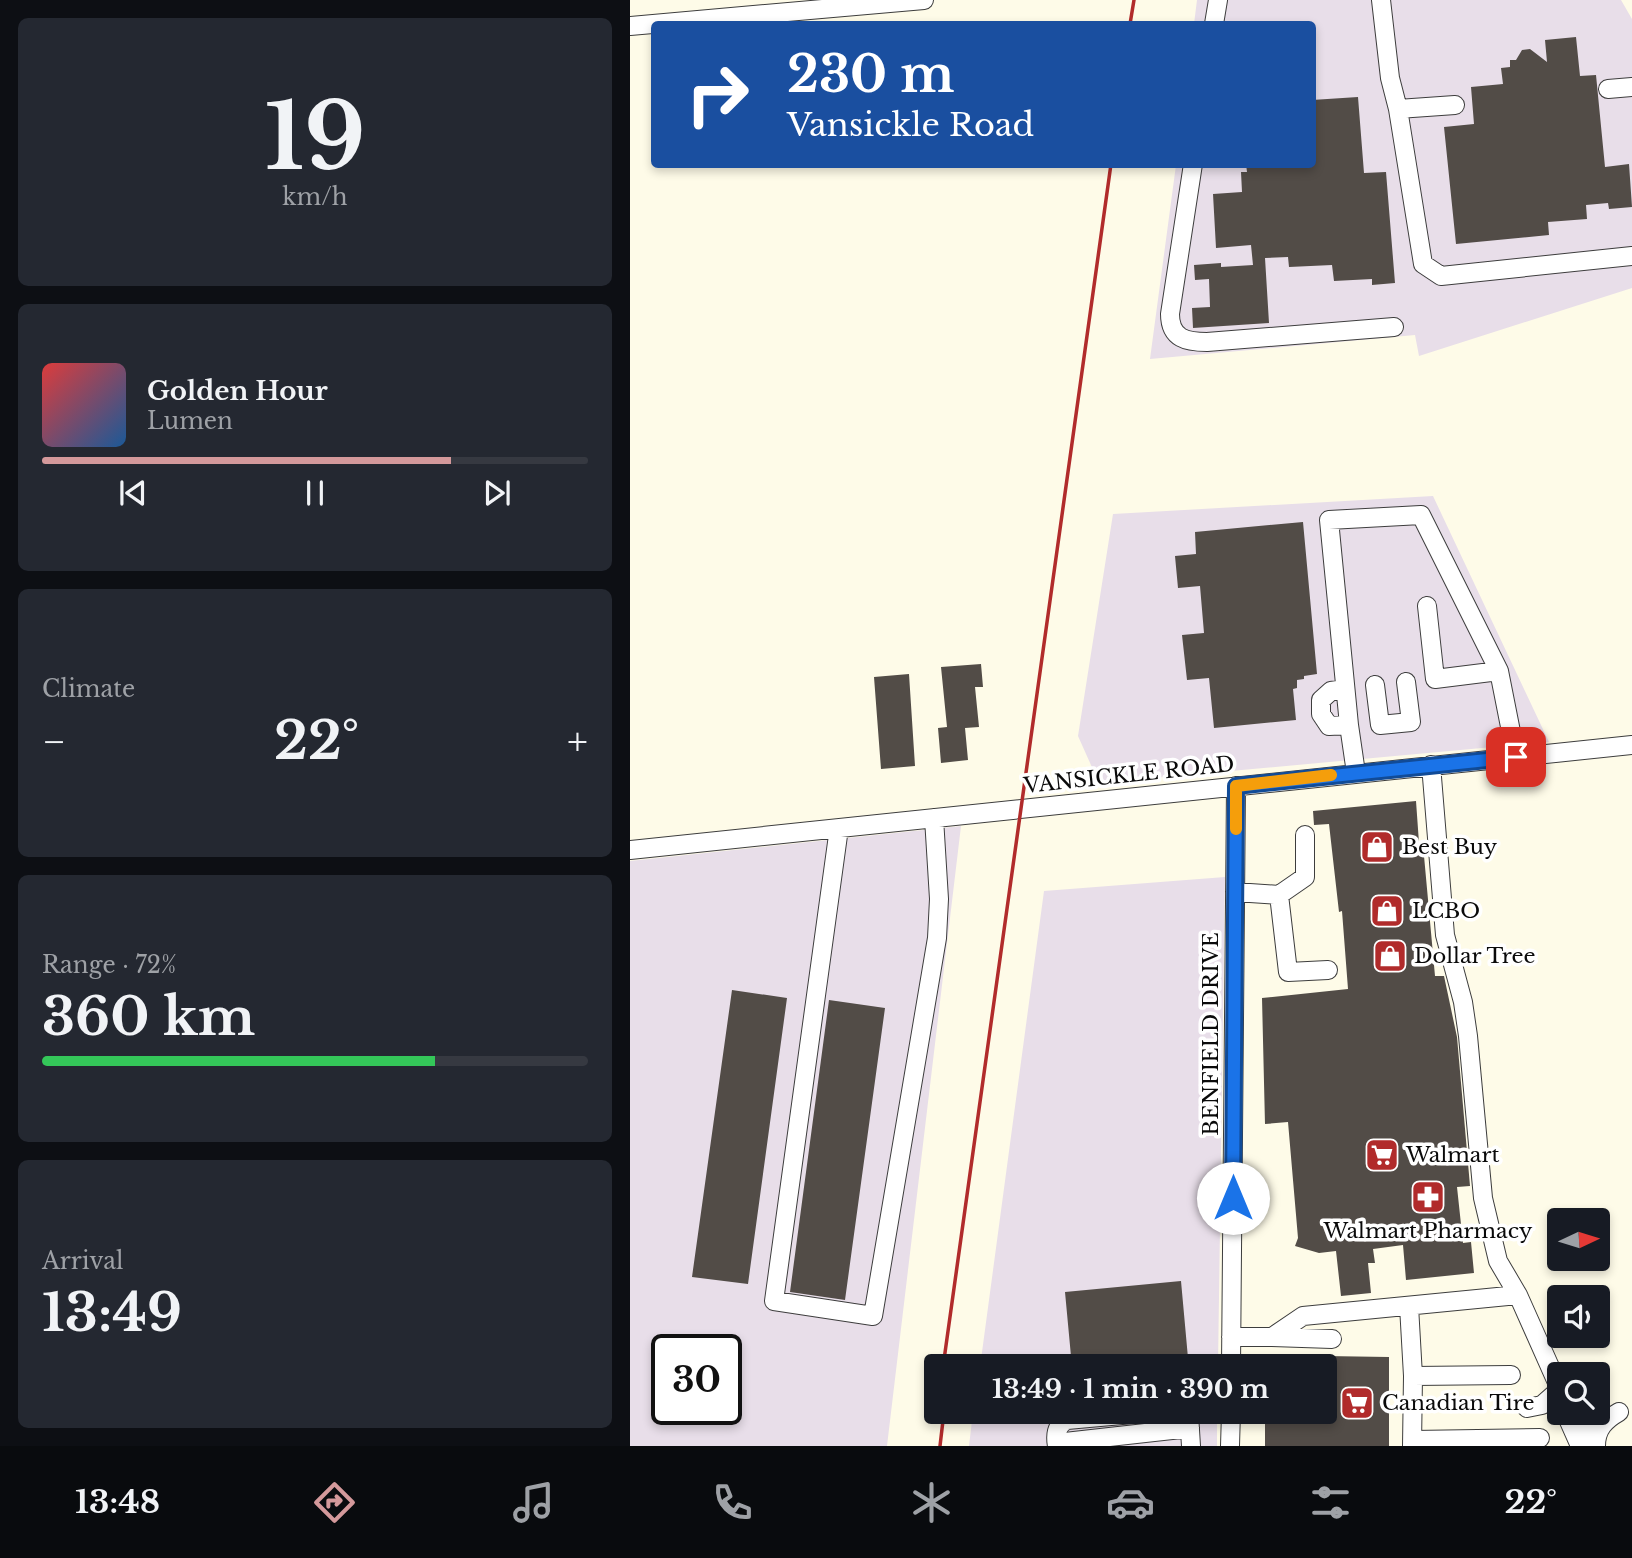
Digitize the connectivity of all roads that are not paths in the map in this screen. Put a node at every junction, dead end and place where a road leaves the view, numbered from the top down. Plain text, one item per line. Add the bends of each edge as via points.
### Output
1 (924, 0) edge
2 (1218, 0) edge
3 (1381, 0) edge
4 (687, 21) edge
5 (1214, 21) edge
6 (651, 24) edge
7 (630, 26) edge
8 (1632, 87) edge
9 (1608, 89) dead end
10 (1455, 105) dead end
11 (1398, 109) junction
12 (1192, 168) edge
13 (1632, 256) edge
14 (1394, 327) dead end
15 (1427, 606) dead end
16 (1499, 671) junction
17 (1406, 682) dead end
18 (1375, 685) dead end
19 (1345, 689) junction
20 (1349, 725) junction
21 (1632, 746) edge
22 (1516, 757) junction
23 (1431, 765) junction
24 (1356, 773) junction
25 (1236, 786) junction
26 (934, 818) junction
27 (839, 828) junction
28 (1305, 835) dead end
29 (630, 849) edge
30 (1235, 892) junction
31 (1279, 895) junction
32 (1328, 970) dead end
33 (1518, 1295) junction
34 (1409, 1306) junction
35 (1231, 1337) junction
36 (1272, 1337) junction
37 (1332, 1339) dead end
38 (1231, 1354) edge
39 (1547, 1362) edge
40 (1511, 1375) dead end
41 (1413, 1376) junction
42 (1547, 1400) edge
43 (1527, 1408) dead end
44 (1619, 1412) dead end
45 (1060, 1424) edge
46 (1185, 1424) edge
47 (1231, 1424) edge
48 (1572, 1425) edge
49 (1584, 1425) edge
50 (1540, 1438) dead end
51 (1413, 1443) edge
52 (1063, 1445) edge
53 (1230, 1446) edge
54 (1580, 1446) edge
55 (1595, 1446) edge

1 - 4 street
2 - 5 street
3 - 11 street
6 - 7 street
8 - 9 street
10 - 11 street
11 - 13 street via 1423,264 1441,276
12 - 14 street via 1170,314 1178,337 1208,342
15 - 16 street via 1435,679
16 - 19 street via 1421,514 1329,520
16 - 22 street
17 - 18 street via 1410,722 1380,725
19 - 20 street
19 - 20 street via 1331,691 1321,701 1321,714 1329,726
20 - 24 street
21 - 22 street, VANSICKLE ROAD
22 - 23 street, VANSICKLE ROAD
23 - 24 street, VANSICKLE ROAD
23 - 33 street via 1445,935 1468,1036 1483,1198 1498,1261
24 - 25 street, VANSICKLE ROAD
25 - 26 street, VANSICKLE ROAD
25 - 30 street, BENFIELD DRIVE
26 - 27 street, VANSICKLE ROAD
26 - 27 street via 937,938 873,1316 774,1301
27 - 29 street, VANSICKLE ROAD
28 - 31 street via 1305,877
30 - 31 street
30 - 35 street, BENFIELD DRIVE
31 - 32 street via 1287,972
33 - 34 street
33 - 39 street
34 - 36 street via 1303,1316
34 - 41 street
35 - 36 street
35 - 38 street, BENFIELD DRIVE
36 - 37 street
40 - 41 street
41 - 51 street
42 - 43 street
44 - 55 street via 1600,1428
45 - 52 street
46 - 52 street
47 - 53 street
48 - 54 street
49 - 55 street
50 - 51 street

